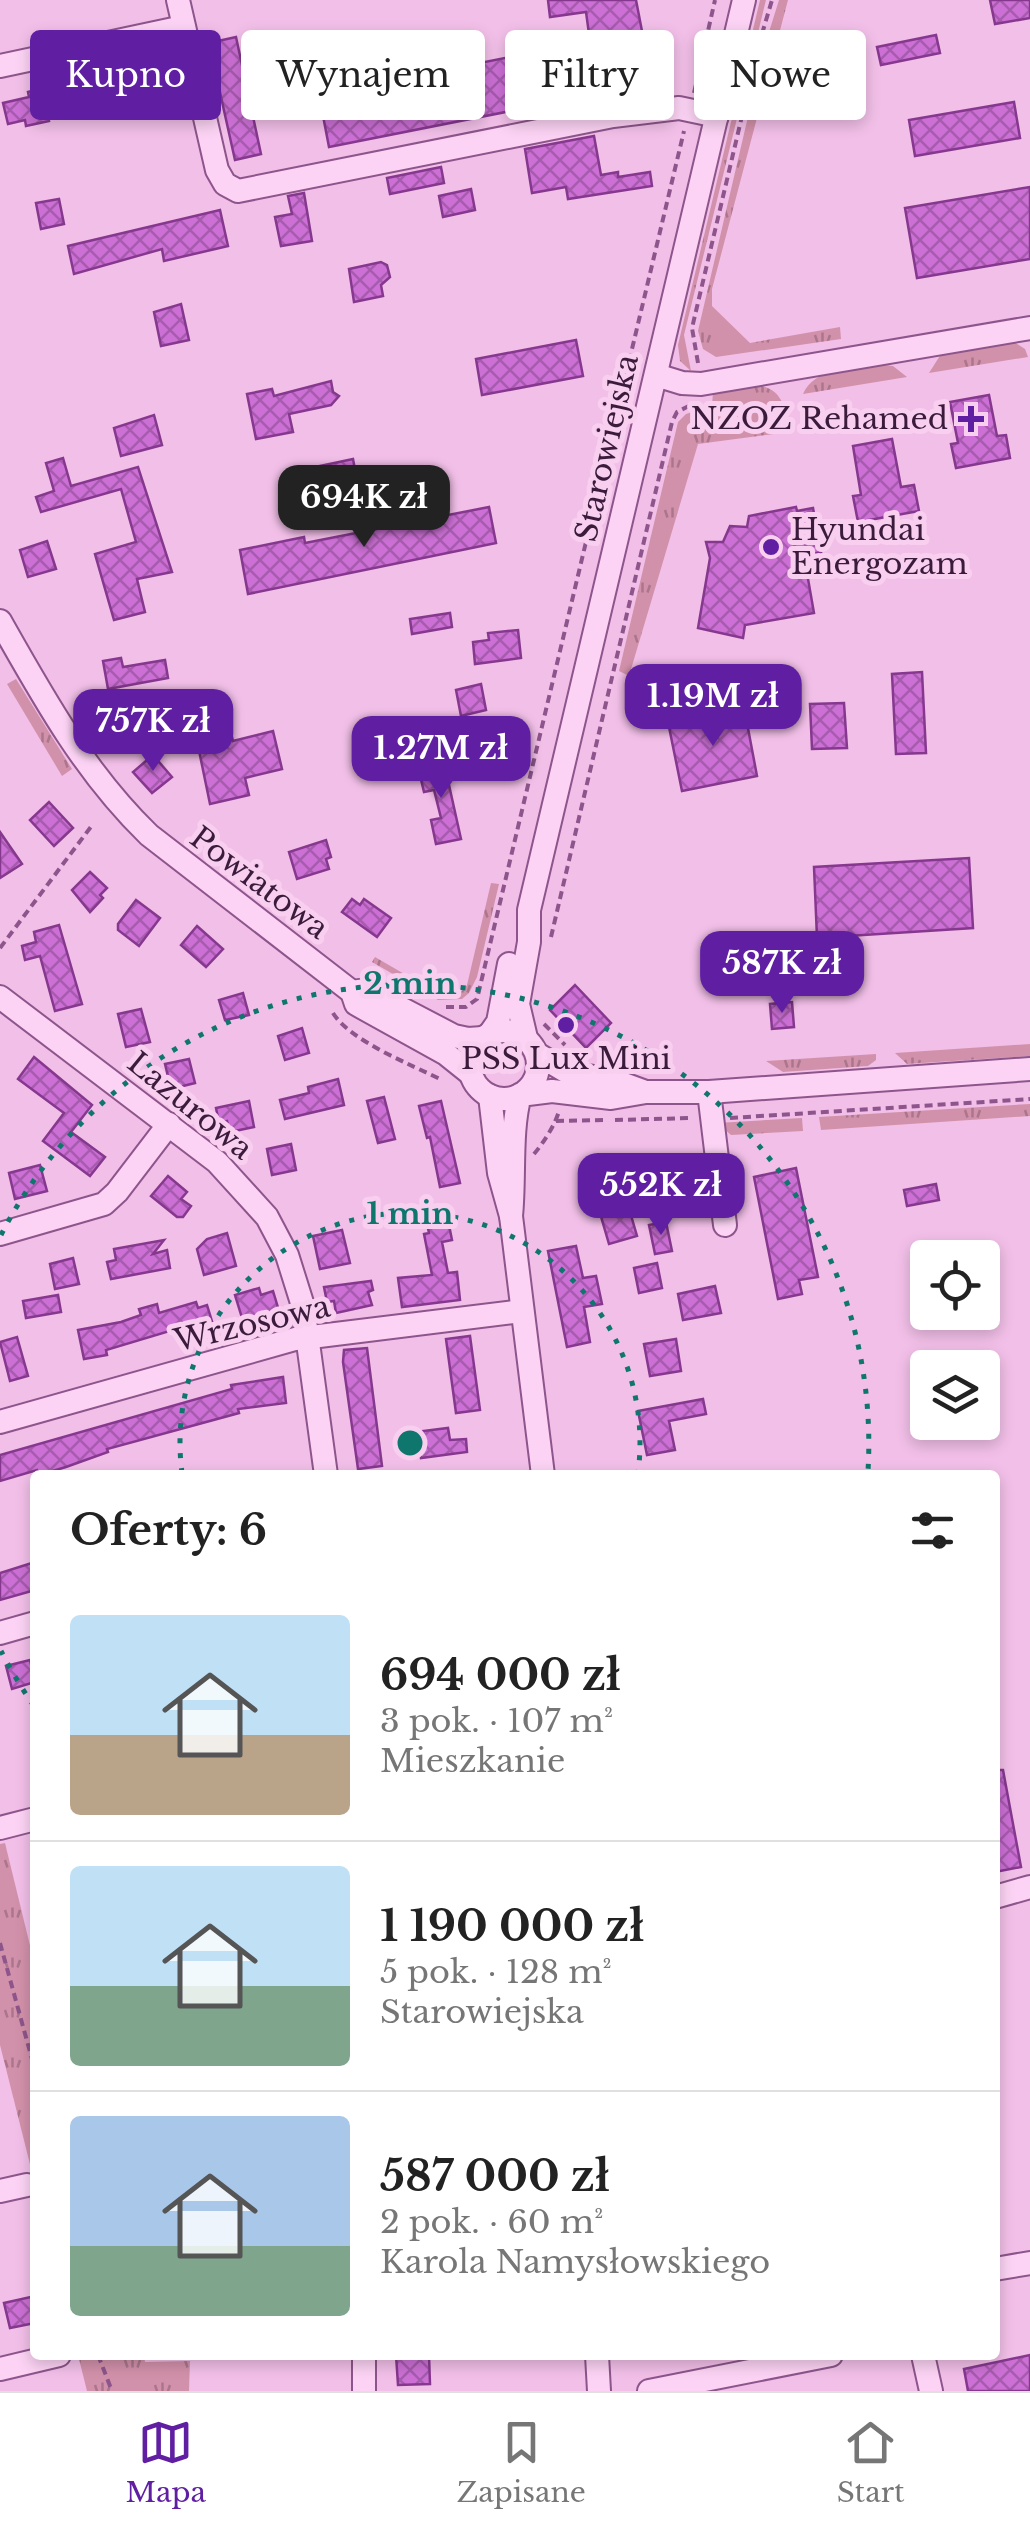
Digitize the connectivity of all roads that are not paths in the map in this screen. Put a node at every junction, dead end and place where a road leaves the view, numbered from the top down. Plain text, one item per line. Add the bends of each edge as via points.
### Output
1 (178, 0) edge
2 (744, 0) edge
3 (183, 27) junction
4 (737, 30) edge
5 (0, 66) edge
6 (694, 111) edge
7 (716, 120) edge
8 (1030, 328) edge
9 (656, 375) junction
10 (0, 621) edge
11 (529, 910) junction
12 (352, 992) junction
13 (0, 997) edge
14 (487, 1035) junction
15 (532, 1046) junction
16 (1030, 1069) edge
17 (471, 1074) junction
18 (646, 1092) junction
19 (709, 1092) junction
20 (520, 1095) junction
21 (490, 1096) junction
22 (168, 1124) junction
23 (511, 1216) junction
24 (725, 1225) dead end
25 (0, 1234) edge
26 (522, 1311) junction
27 (310, 1337) junction
28 (0, 1422) edge
29 (325, 1470) edge
30 (542, 1470) edge
31 (30, 1624) edge
32 (0, 1632) edge
33 (30, 1820) edge
34 (0, 1828) edge
35 (1030, 1887) edge
36 (1000, 1895) edge
37 (27, 2184) dead end
38 (0, 2191) edge
39 (1030, 2263) edge
40 (1000, 2268) edge
41 (42, 2360) edge
42 (364, 2360) edge
43 (597, 2360) edge
44 (805, 2360) edge
45 (925, 2360) edge
46 (0, 2372) edge
47 (4, 2391) edge
48 (364, 2391) edge
49 (599, 2391) edge
50 (649, 2391) edge
51 (931, 2391) edge

1 - 3 street
2 - 4 street, Starowiejska
3 - 5 street
3 - 6 street via 217,170 231,189 246,192 613,116
7 - 9 street, Starowiejska
8 - 9 street via 701,384
9 - 11 street, Starowiejska
10 - 12 street, Powiatowa via 63,731 122,808 162,848
11 - 14 street, Starowiejska via 514,938 498,1022
11 - 15 street, Starowiejska via 518,1004
12 - 14 street, Powiatowa via 366,990 454,1036
12 - 17 street, Powiatowa via 356,1004
13 - 22 street, Lazurowa
14 - 15 street via 510,1030
14 - 17 street via 471,1054
15 - 18 street via 560,1070
15 - 20 street via 538,1072
16 - 19 street
17 - 21 street
18 - 19 street
18 - 20 street via 610,1098 552,1091
19 - 24 street
20 - 21 street
20 - 23 street
21 - 23 street
22 - 25 street via 104,1204
22 - 27 street, Lazurowa via 228,1172 267,1217 291,1267
23 - 26 street
26 - 27 street, Wrzosowa
26 - 30 street
27 - 28 street, Wrzosowa
27 - 29 street, Lazurowa
31 - 32 street
33 - 34 street
35 - 36 street
37 - 38 street
39 - 40 street
41 - 46 street
42 - 48 street
43 - 49 street
44 - 50 street
45 - 51 street
46 - 47 street

